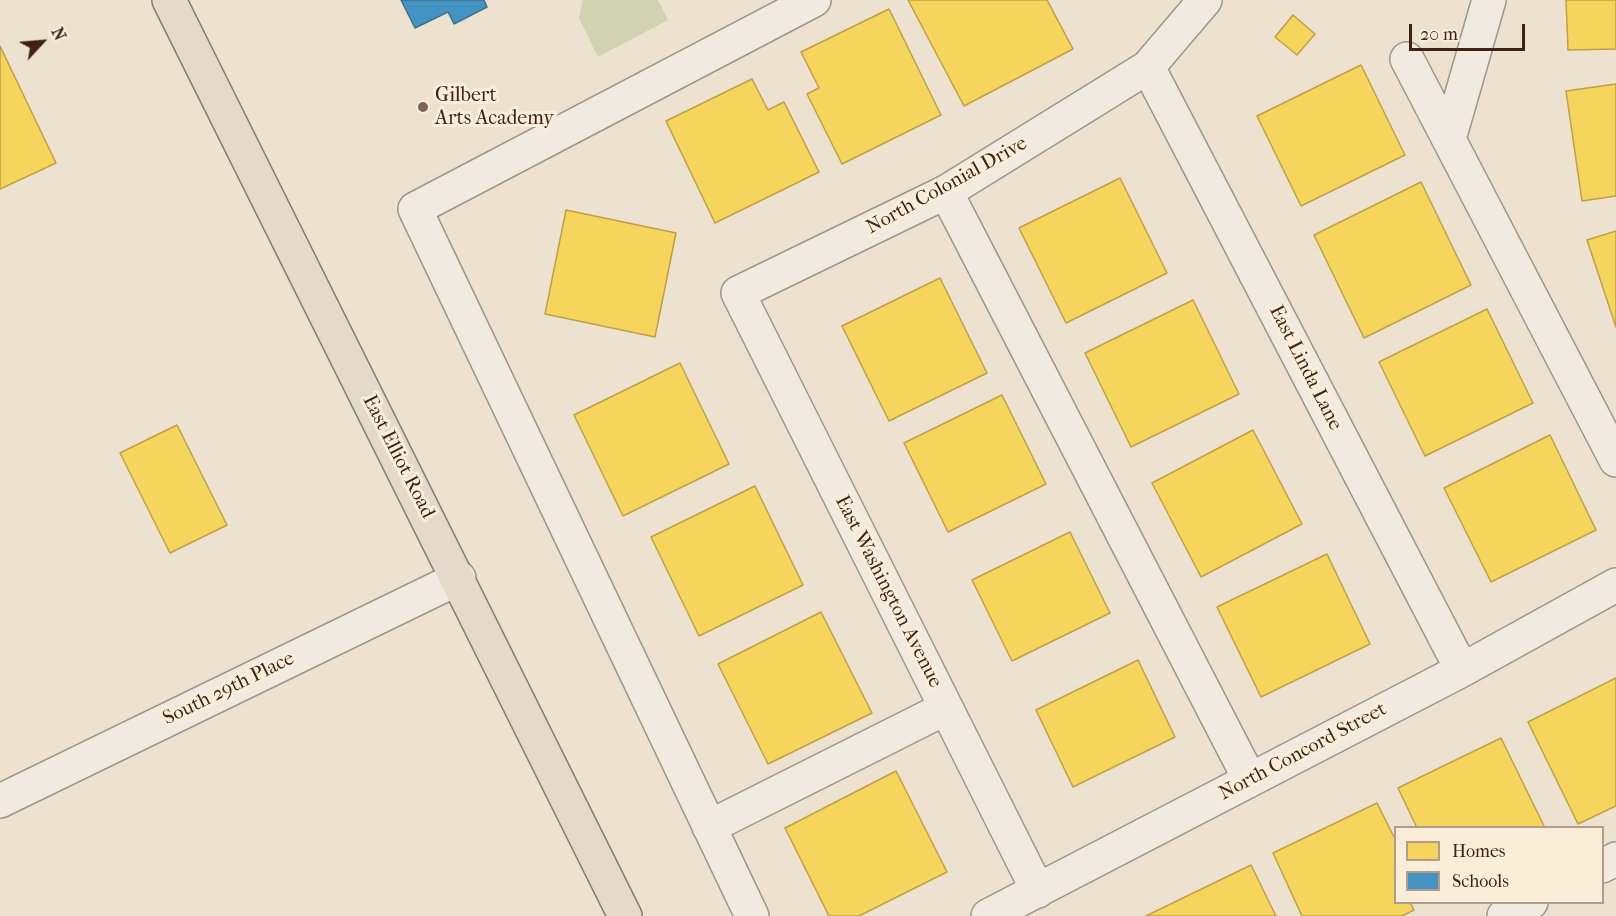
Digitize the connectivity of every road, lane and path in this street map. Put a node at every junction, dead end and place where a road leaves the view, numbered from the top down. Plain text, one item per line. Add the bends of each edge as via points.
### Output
1 (169, 0) edge
2 (814, 0) edge
3 (1205, 0) edge
4 (1489, 0) edge
5 (1407, 59) dead end
6 (1148, 67) junction
7 (1449, 140) junction
8 (946, 192) junction
9 (738, 293) joint
10 (1616, 460) edge
11 (459, 578) junction
12 (1616, 585) edge
13 (1462, 670) junction
14 (946, 708) junction
15 (1250, 780) junction
16 (0, 801) edge
17 (710, 827) junction
18 (1038, 891) junction
19 (1529, 904) edge
20 (625, 916) edge
21 (752, 916) edge
22 (988, 916) edge
23 (1504, 916) edge

1 - 11 main road, East Elliot Road
2 - 17 street via 415,209
3 - 6 street, North Colonial Drive
4 - 7 street
5 - 7 street
6 - 8 street, North Colonial Drive
6 - 13 street, East Linda Lane
7 - 10 street
8 - 9 street, North Colonial Drive
8 - 15 street
9 - 14 street, East Washington Avenue
11 - 16 street, South 29th Place
11 - 20 main road, East Elliot Road
12 - 13 street, North Concord Street
13 - 15 street, North Concord Street
14 - 17 street
14 - 18 street, East Washington Avenue
15 - 18 street, North Concord Street
17 - 21 street
18 - 22 street, North Concord Street
19 - 23 street

